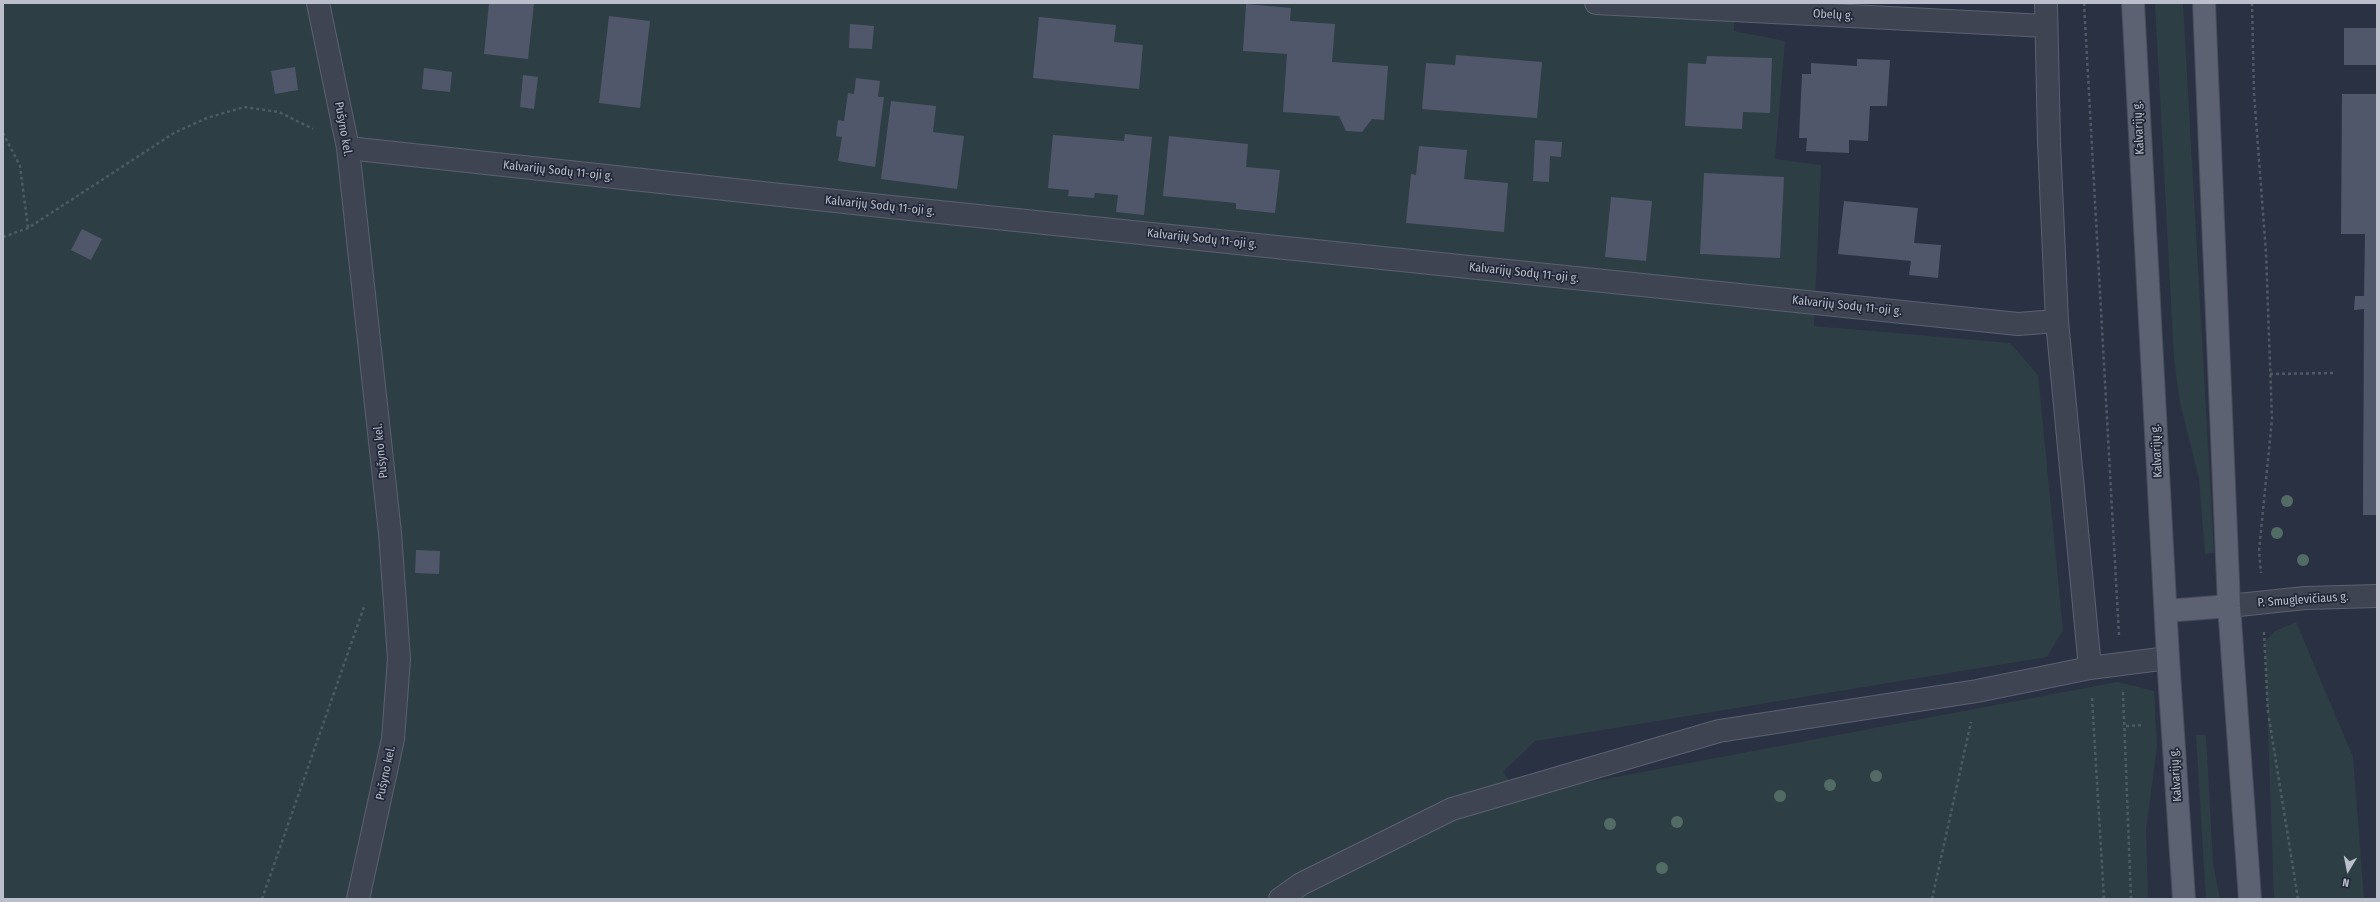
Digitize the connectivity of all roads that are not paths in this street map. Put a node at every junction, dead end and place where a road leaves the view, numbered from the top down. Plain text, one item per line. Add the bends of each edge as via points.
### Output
1 (318, 3) edge
2 (1596, 3) edge
3 (2046, 3) edge
4 (2133, 3) edge
5 (2204, 3) edge
6 (2046, 26) junction
7 (348, 148) junction
8 (2057, 321) junction
9 (2377, 596) edge
10 (2230, 606) junction
11 (2166, 612) junction
12 (2168, 658) junction
13 (2090, 668) junction
14 (358, 899) edge
15 (1280, 899) edge
16 (2184, 899) edge
17 (2250, 899) edge

1 - 7 street, Pušyno kel.
2 - 6 street, Obelų g.
3 - 6 street
4 - 11 main road, Kalvarijų g.
5 - 10 main road
6 - 8 street
7 - 8 street, Kalvarijų Sodų 11-oji g. via 2018,324
7 - 14 street, Pušyno kel. via 390,533 399,659 393,739
8 - 13 street
9 - 10 street, P. Smuglevičiaus g. via 2305,598
10 - 11 main road
10 - 17 main road
11 - 12 main road, Kalvarijų g.
12 - 13 street
12 - 16 main road, Kalvarijų g.
13 - 15 street via 1977,691 1719,731 1452,808 1302,884

